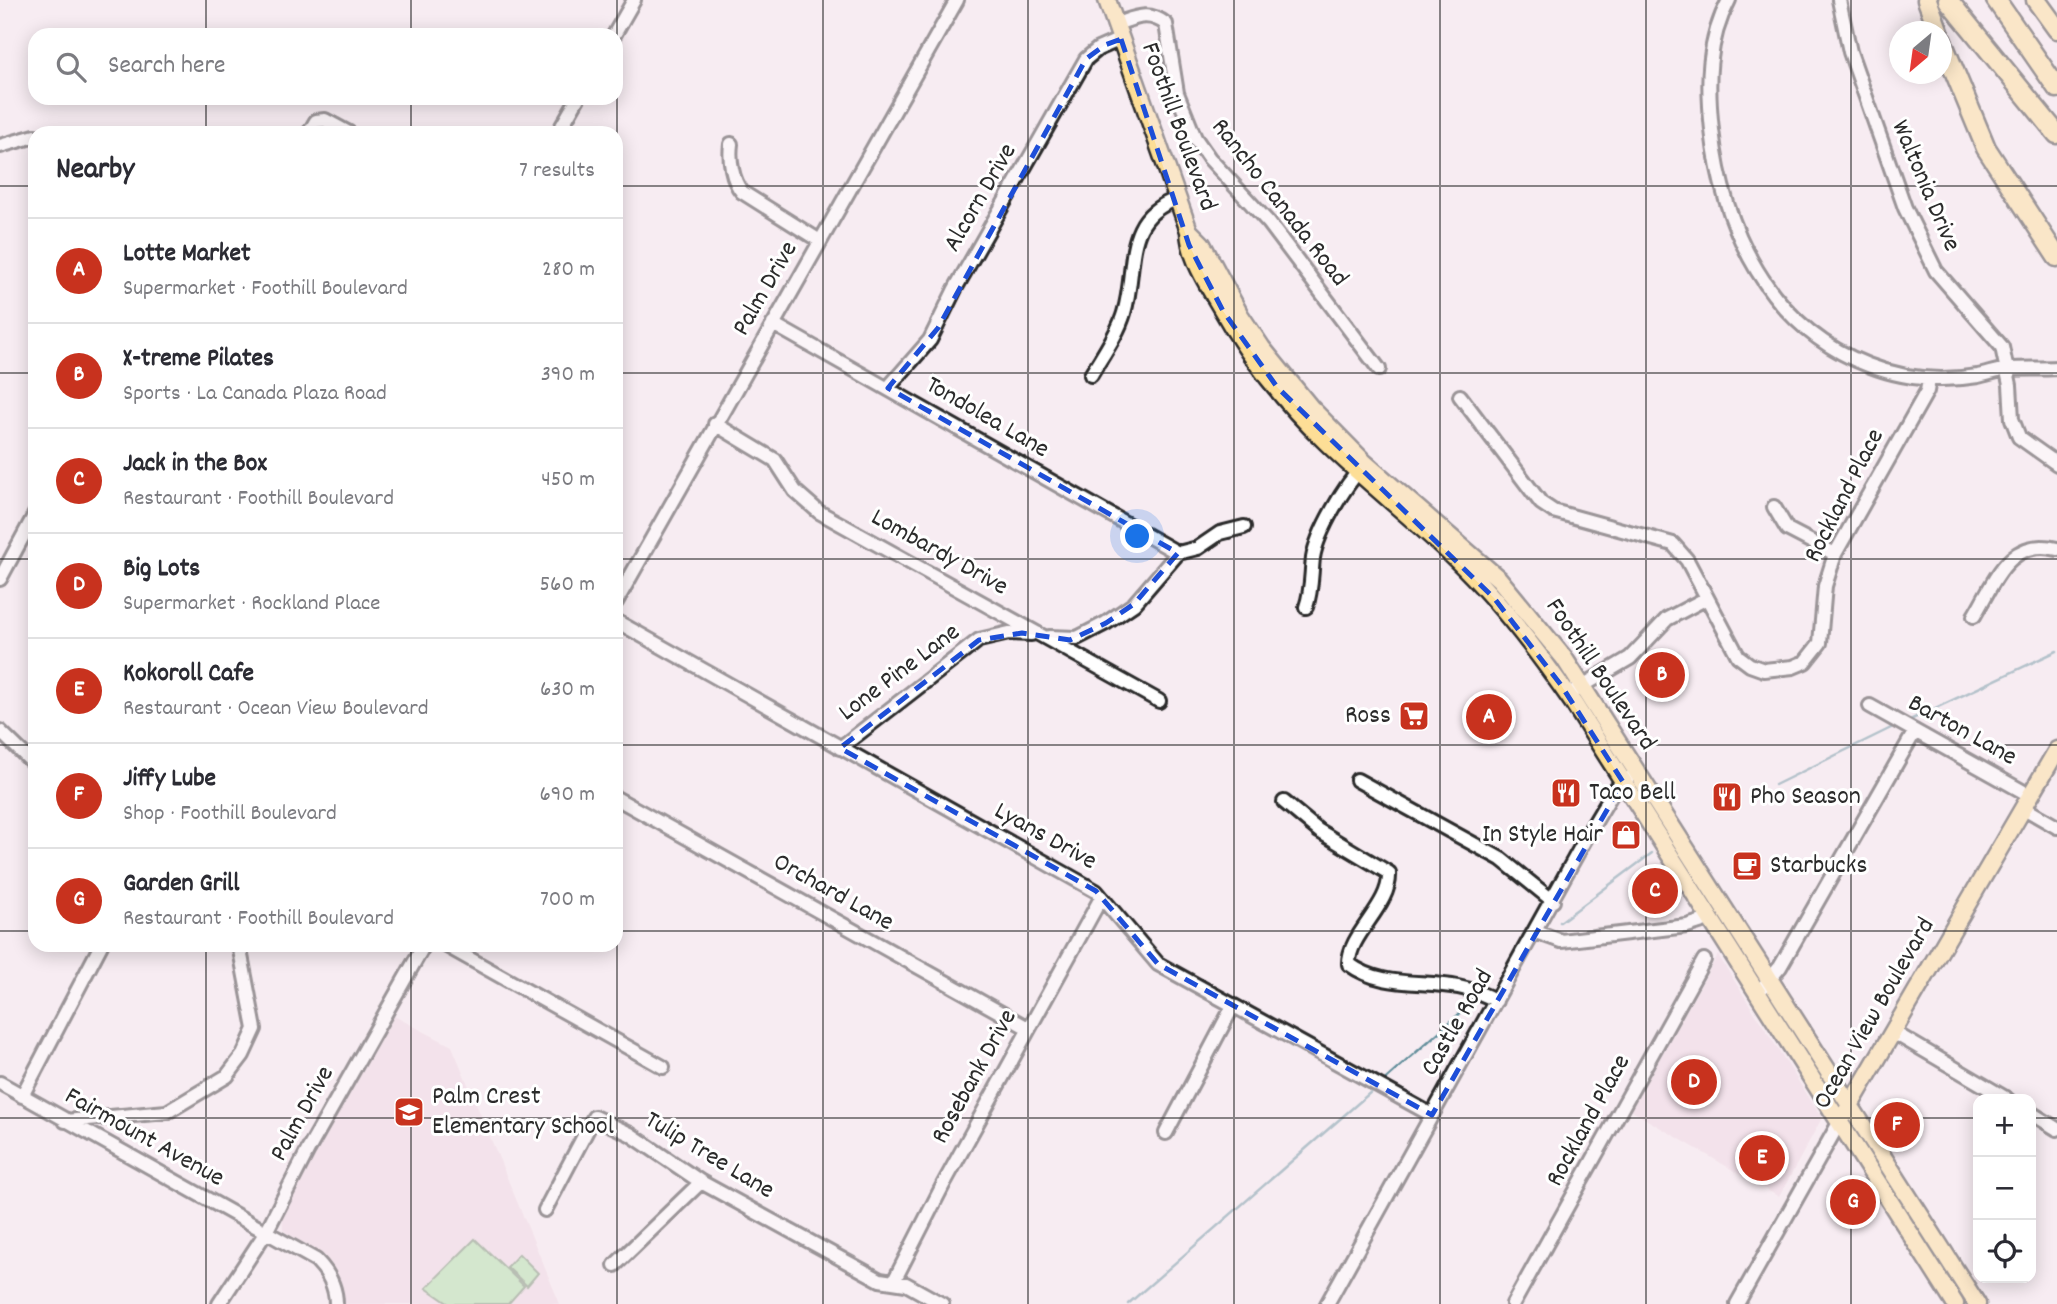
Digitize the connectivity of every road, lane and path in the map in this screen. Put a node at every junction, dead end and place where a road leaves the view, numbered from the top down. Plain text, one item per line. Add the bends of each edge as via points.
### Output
1 (634, 0) edge
2 (957, 0) edge
3 (1107, 0) edge
4 (1729, 0) edge
5 (1839, 0) edge
6 (1927, 0) edge
7 (1948, 0) edge
8 (1996, 0) edge
9 (2036, 0) edge
10 (1935, 21) edge
11 (618, 28) edge
12 (2057, 29) edge
13 (1118, 32) junction
14 (1952, 68) edge
15 (2057, 88) edge
16 (574, 105) edge
17 (313, 126) edge
18 (336, 126) edge
19 (562, 126) edge
20 (2057, 134) edge
21 (28, 138) edge
22 (731, 144) dead end
23 (0, 146) edge
24 (1177, 199) junction
25 (820, 241) junction
26 (2057, 257) edge
27 (773, 324) junction
28 (2057, 368) edge
29 (1379, 369) dead end
30 (2006, 369) junction
31 (1091, 375) dead end
32 (1929, 380) junction
33 (888, 388) junction
34 (1460, 396) dead end
35 (715, 424) junction
36 (2057, 464) edge
37 (1361, 467) junction
38 (1774, 507) dead end
39 (28, 527) edge
40 (1244, 527) dead end
41 (1437, 533) junction
42 (2057, 549) edge
43 (1178, 553) junction
44 (1835, 554) junction
45 (0, 579) edge
46 (623, 588) edge
47 (1705, 598) junction
48 (1306, 607) dead end
49 (1974, 616) dead end
50 (623, 625) edge
51 (1037, 635) junction
52 (1582, 685) junction
53 (1567, 695) junction
54 (1159, 701) dead end
55 (1870, 706) dead end
56 (1, 730) edge
57 (1915, 731) junction
58 (840, 748) junction
59 (2057, 750) edge
60 (28, 758) edge
61 (1636, 771) junction
62 (1357, 780) dead end
63 (1623, 782) junction
64 (623, 802) edge
65 (1284, 802) dead end
66 (2028, 802) junction
67 (2057, 827) edge
68 (1101, 898) junction
69 (1553, 901) junction
70 (1709, 919) junction
71 (1536, 932) junction
72 (97, 952) edge
73 (240, 952) edge
74 (420, 952) edge
75 (458, 952) edge
76 (1704, 960) dead end
77 (1771, 980) junction
78 (1757, 995) junction
79 (1496, 1001) junction
80 (1233, 1006) junction
81 (1028, 1028) junction
82 (1893, 1032) junction
83 (663, 1067) dead end
84 (0, 1083) edge
85 (1998, 1094) edge
86 (22, 1096) junction
87 (1850, 1107) junction
88 (1432, 1115) junction
89 (2036, 1116) edge
90 (65, 1121) junction
91 (1839, 1123) junction
92 (2057, 1129) edge
93 (1166, 1132) dead end
94 (701, 1182) junction
95 (545, 1210) dead end
96 (266, 1232) junction
97 (615, 1265) dead end
98 (894, 1281) junction
99 (219, 1304) edge
100 (336, 1304) edge
101 (942, 1304) edge
102 (1327, 1304) edge
103 (1513, 1304) edge
104 (1737, 1304) edge
105 (1955, 1304) edge
106 (1977, 1304) edge

1 - 11 street
2 - 25 street, Palm Drive
3 - 13 main road, Foothill Boulevard
4 - 32 street via 1716,30 1708,94 1716,166 1751,264 1766,287 1809,332 1868,366
5 - 30 street, Waltonia Drive via 1850,52 1905,208 1936,271 2002,347
6 - 10 highway
7 - 20 highway
8 - 15 highway
9 - 12 highway
13 - 24 main road, Foothill Boulevard
13 - 29 street, Rancho Canada Road via 1144,15 1166,24 1177,93 1195,138 1269,223
13 - 33 street, Alcorn Drive via 1086,59 937,328
14 - 26 highway via 2001,174
16 - 19 street
17 - 18 street via 325,120
21 - 23 street
22 - 25 street via 736,185 742,192
24 - 31 street via 1146,216 1136,239 1124,313
24 - 37 main road, Foothill Boulevard via 1202,274 1240,337 1300,415
25 - 27 street, Palm Drive
27 - 33 street, Tondolea Lane
27 - 35 street, Palm Drive
28 - 30 street
30 - 32 street
30 - 36 street, Waltonia Drive via 2015,429 2030,448
32 - 44 street, Rockland Place
33 - 43 street, Tondolea Lane
34 - 47 street, Rockland Place via 1541,503 1570,517 1673,544 1687,560
35 - 46 street, Palm Drive
35 - 51 street, Lombardy Drive via 775,460 795,491 819,512
37 - 41 main road, Foothill Boulevard
37 - 48 street via 1319,540
38 - 44 street via 1787,529
39 - 45 street
40 - 43 street, Lone Pine Lane
41 - 52 main road, Foothill Boulevard via 1519,600
41 - 53 main road, Foothill Boulevard via 1494,598
42 - 49 street via 2029,546 2017,553
43 - 51 street, Lone Pine Lane via 1134,604 1106,623 1070,640
44 - 47 street, Rockland Place via 1825,586 1820,643 1805,662 1793,667 1773,671 1745,662 1732,649
47 - 52 street via 1670,617 1630,658
50 - 58 street, Lyans Drive
51 - 54 street, Lombardy Drive
51 - 58 street, Lone Pine Lane via 1009,633 979,640
52 - 53 street
52 - 61 main road, Foothill Boulevard
53 - 63 main road, Foothill Boulevard
55 - 57 street, Barton Lane
56 - 60 street
57 - 66 street, Barton Lane
57 - 77 street
58 - 68 street, Lyans Drive via 1096,891
59 - 66 main road, Ocean View Boulevard
61 - 63 street, Castle Road
61 - 77 main road, Foothill Boulevard
62 - 69 street via 1501,859
63 - 69 street, Castle Road via 1609,798
63 - 70 main road, Foothill Boulevard
64 - 81 street, Orchard Lane
65 - 79 street via 1319,831 1389,873 1386,892 1349,964 1382,980 1468,987
66 - 67 street, Barton Lane
66 - 82 main road, Ocean View Boulevard
68 - 80 street, Lyans Drive via 1158,964
68 - 81 street, Rosebank Drive
69 - 71 street, Castle Road
70 - 71 street via 1687,926 1561,942
70 - 78 main road, Foothill Boulevard
71 - 79 street, Castle Road
72 - 86 street
73 - 90 street via 255,1029 227,1076 167,1112
74 - 96 street, Palm Drive
75 - 83 street
76 - 103 street, Rockland Place
77 - 78 street
77 - 87 main road, Foothill Boulevard
78 - 91 main road, Foothill Boulevard
79 - 88 street, Castle Road
80 - 88 street, Lyans Drive
80 - 93 street
81 - 98 street, Rosebank Drive
82 - 85 street
82 - 87 main road, Ocean View Boulevard
84 - 86 street, Fairmount Avenue
86 - 90 street, Fairmount Avenue
87 - 91 main road, Ocean View Boulevard
87 - 106 main road, Foothill Boulevard
88 - 102 street, Castle Road
89 - 92 street
90 - 96 street, Fairmount Avenue
91 - 104 street, Ocean View Boulevard
91 - 105 main road, Foothill Boulevard
94 - 95 street, Tulip Tree Lane via 630,1134 594,1116
94 - 97 street
94 - 98 street, Tulip Tree Lane via 880,1280
96 - 99 street, Palm Drive
96 - 100 street, Fairmount Avenue via 325,1269
98 - 101 street, Tulip Tree Lane

